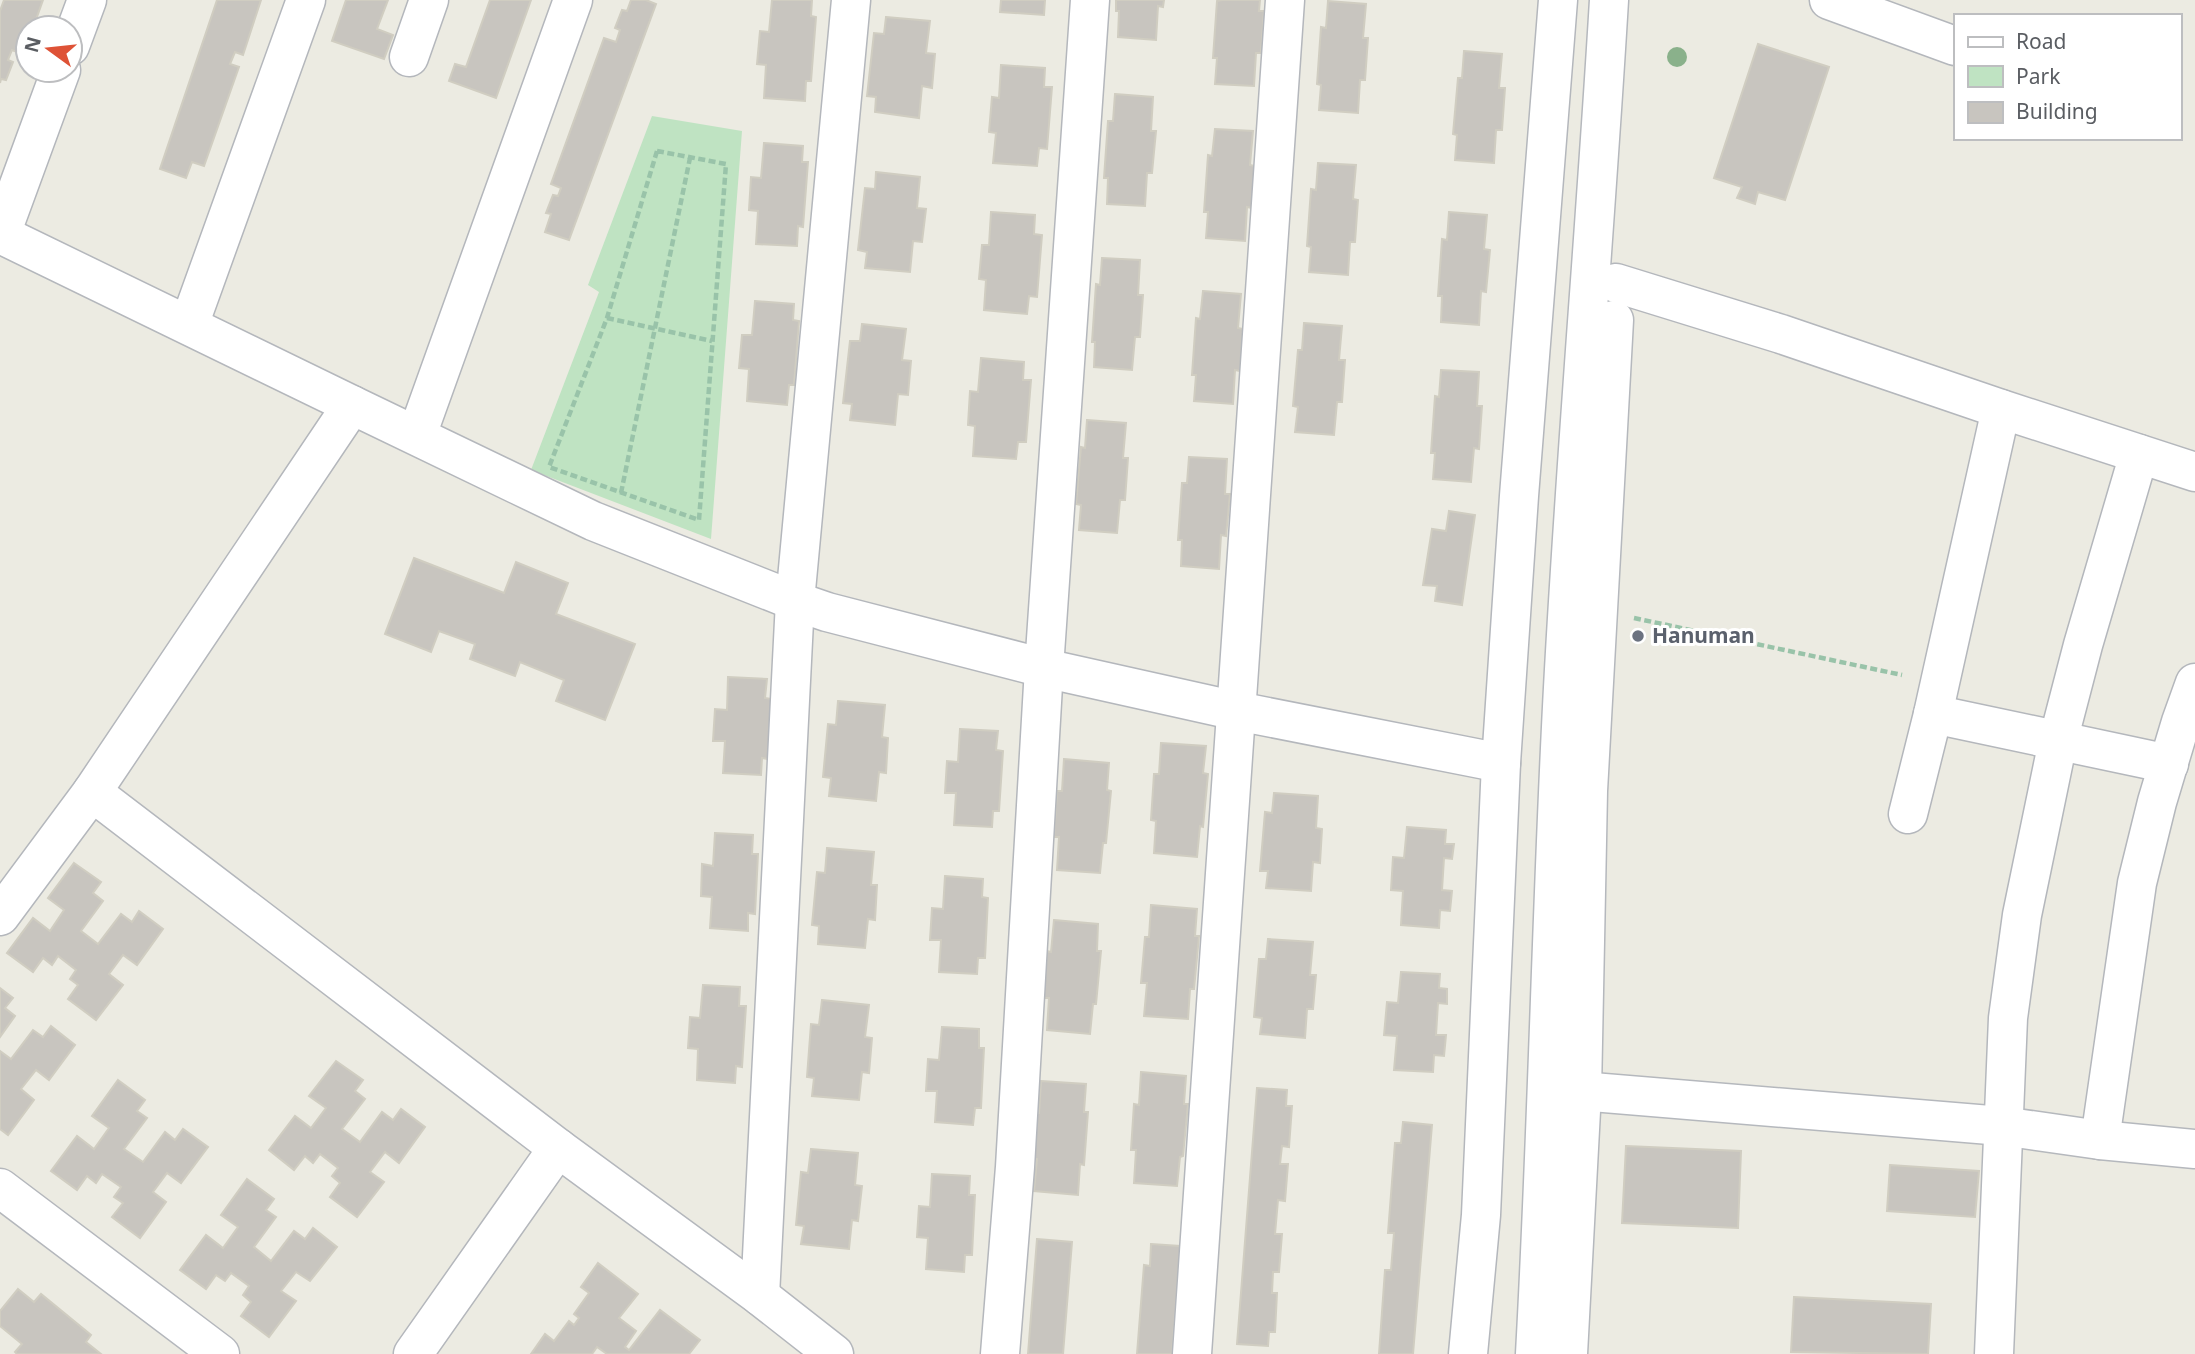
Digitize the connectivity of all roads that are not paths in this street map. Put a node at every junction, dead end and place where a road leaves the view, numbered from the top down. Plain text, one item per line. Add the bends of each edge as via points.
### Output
1 (306, 0) edge
2 (429, 0) edge
3 (573, 0) edge
4 (851, 0) edge
5 (1090, 0) edge
6 (1285, 0) edge
7 (1558, 0) edge
8 (1609, 0) edge
9 (1636, 0) edge
10 (1829, 0) edge
11 (1954, 46) edge
12 (409, 57) dead end
13 (56, 84) edge
14 (1, 234) edge
15 (1616, 283) junction
16 (189, 325) junction
17 (352, 405) junction
18 (2001, 409) junction
19 (416, 435) junction
20 (2139, 454) junction
21 (2195, 472) edge
22 (795, 601) junction
23 (1044, 668) junction
24 (2195, 683) edge
25 (1936, 699) junction
26 (1237, 711) junction
27 (2058, 741) junction
28 (1501, 763) junction
29 (2169, 764) junction
30 (92, 792) junction
31 (1908, 814) dead end
32 (0, 916) edge
33 (1565, 1090) junction
34 (2002, 1126) junction
35 (2100, 1140) junction
36 (558, 1148) junction
37 (2195, 1149) edge
38 (0, 1188) edge
39 (760, 1296) junction
40 (220, 1354) edge
41 (413, 1354) edge
42 (834, 1354) edge
43 (1000, 1354) edge
44 (1192, 1354) edge
45 (1468, 1354) edge
46 (1535, 1354) edge
47 (1568, 1354) edge
48 (1994, 1354) edge

1 - 16 street
2 - 12 street
3 - 19 street
4 - 22 street
5 - 23 street
6 - 26 street
7 - 28 street
8 - 33 street via 1564,667 1550,970
9 - 15 street
10 - 11 street
13 - 14 street
14 - 16 street
15 - 18 street
15 - 33 street via 1588,791
16 - 17 street
17 - 19 street
17 - 30 street
18 - 20 street
18 - 25 street
19 - 22 street via 616,510
20 - 21 street
20 - 27 street
22 - 23 street
22 - 39 street
23 - 26 street
23 - 43 street
24 - 29 street
25 - 27 street
25 - 31 street
26 - 28 street
26 - 44 street
27 - 29 street
27 - 34 street via 2020,928 2008,1018
28 - 45 street via 1481,1215
29 - 35 street via 2137,883
30 - 32 street
30 - 36 street
33 - 34 street
33 - 46 street
33 - 47 street
34 - 35 street
34 - 48 street
35 - 37 street
36 - 39 street
36 - 41 street
38 - 40 street
39 - 42 street

